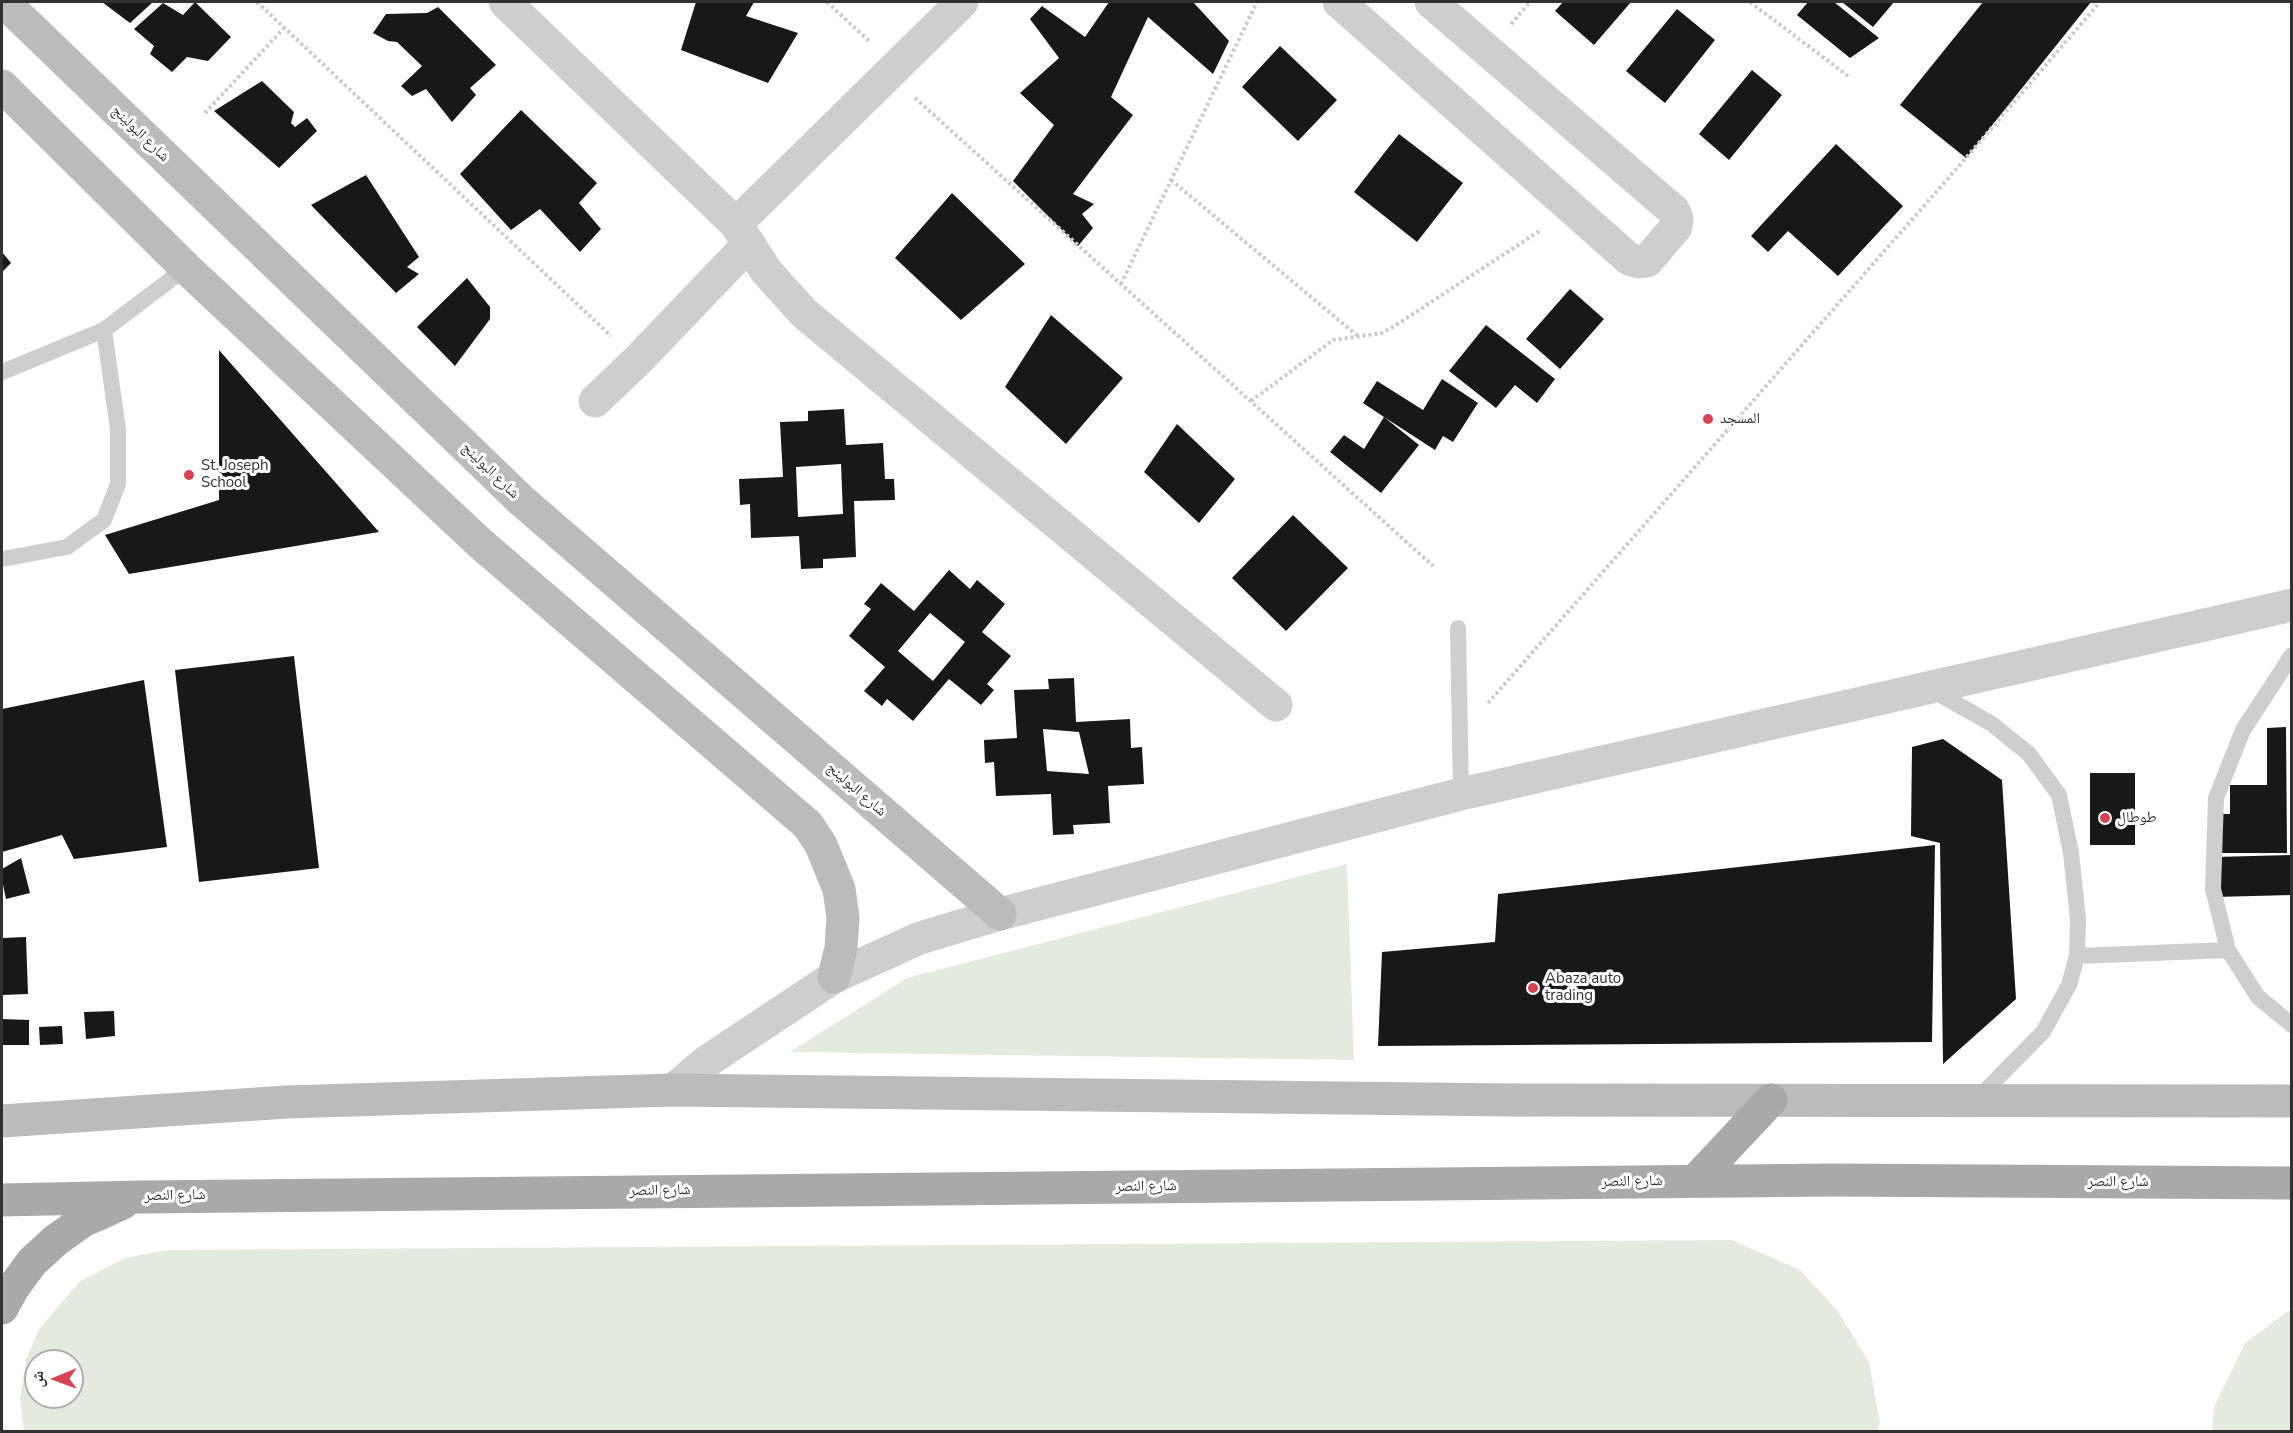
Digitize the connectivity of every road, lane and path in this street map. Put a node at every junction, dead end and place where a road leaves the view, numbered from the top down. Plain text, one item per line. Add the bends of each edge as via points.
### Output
1 (4, 2) edge
2 (257, 2) edge
3 (506, 2) edge
4 (827, 2) edge
5 (962, 2) edge
6 (1257, 2) edge
7 (1339, 2) edge
8 (1431, 2) edge
9 (1750, 2) edge
10 (2100, 2) edge
11 (284, 28) junction
12 (892, 70) junction
13 (1848, 76) dead end
14 (2, 86) edge
15 (206, 113) dead end
16 (1171, 180) junction
17 (1573, 208) junction
18 (742, 234) junction
19 (186, 268) junction
20 (1121, 284) junction
21 (104, 330) junction
22 (1360, 337) junction
23 (637, 361) junction
24 (2, 372) edge
25 (595, 401) dead end
26 (1251, 401) junction
27 (2, 559) edge
28 (1433, 566) dead end
29 (2292, 605) edge
30 (1458, 628) dead end
31 (2292, 655) edge
32 (1927, 688) junction
33 (1276, 705) dead end
34 (1460, 735) junction
35 (1461, 794) junction
36 (1000, 914) junction
37 (2228, 950) junction
38 (2078, 956) junction
39 (834, 977) junction
40 (2292, 1025) edge
41 (672, 1089) junction
42 (1771, 1100) junction
43 (1975, 1100) junction
44 (2292, 1101) edge
45 (2, 1121) edge
46 (1695, 1181) junction
47 (2292, 1183) edge
48 (142, 1197) junction
49 (2, 1200) edge
50 (2, 1308) edge

1 - 36 street, شارع البولينج via 522,501
2 - 11 path
3 - 18 street
4 - 12 path
5 - 12 street
6 - 16 path
7 - 17 street
8 - 17 street via 1674,211 1676,227 1647,261 1639,262 1629,259
9 - 13 path
10 - 34 path
11 - 15 path
11 - 23 path
12 - 18 street
12 - 20 path
14 - 19 street
16 - 20 path
16 - 22 path
17 - 22 path via 1396,325 1382,333
18 - 23 street
18 - 33 street via 766,272 804,314
19 - 21 lane
19 - 39 street via 482,544 808,825 839,889 843,918
20 - 26 path
21 - 24 lane
21 - 27 lane via 118,429 118,484 104,520 67,547
22 - 26 path via 1333,340
23 - 25 street
26 - 28 path
29 - 32 street
30 - 34 lane
31 - 37 lane via 2244,730 2216,798 2213,889
32 - 35 street
32 - 38 lane via 1992,724 2029,754 2059,795 2071,853
34 - 35 lane
35 - 36 street
36 - 39 street via 920,938
37 - 38 lane
37 - 40 lane via 2258,997
38 - 43 lane via 2069,985 2043,1032
39 - 41 street
41 - 42 street
41 - 45 street via 287,1102
42 - 43 street
42 - 46 main road
43 - 44 street
46 - 47 main road, شارع النصر
46 - 48 main road, شارع النصر
48 - 49 main road, شارع النصر
48 - 50 main road via 102,1211 56,1240 32,1262

